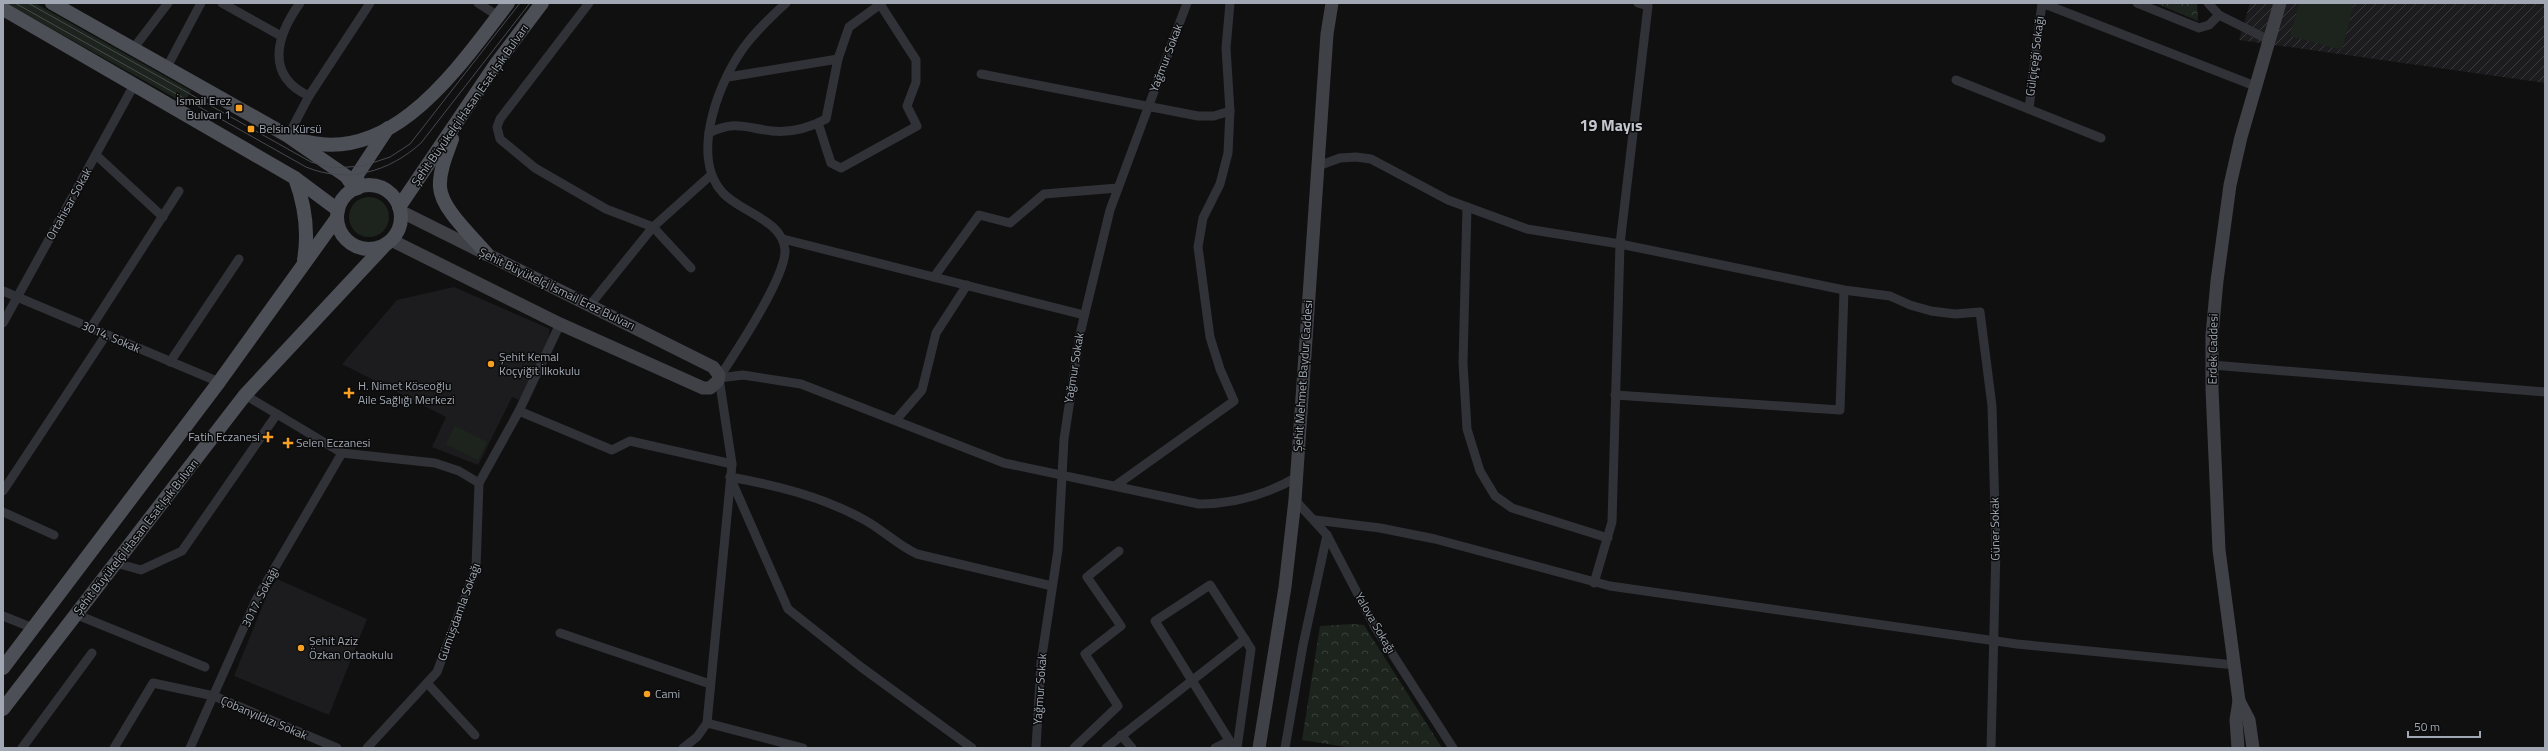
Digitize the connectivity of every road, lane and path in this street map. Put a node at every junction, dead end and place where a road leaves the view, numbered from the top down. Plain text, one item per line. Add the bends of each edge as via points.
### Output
1 (52, 3) edge
2 (168, 3) edge
3 (201, 3) edge
4 (222, 3) edge
5 (300, 3) edge
6 (370, 3) edge
7 (478, 3) edge
8 (508, 3) edge
9 (542, 3) edge
10 (590, 3) edge
11 (785, 3) edge
12 (1187, 3) edge
13 (1230, 3) edge
14 (1332, 3) edge
15 (1638, 3) edge
16 (2042, 3) edge
17 (2137, 3) edge
18 (2208, 3) edge
19 (2280, 3) edge
20 (881, 4) edge
21 (3, 9) edge
22 (2219, 15) junction
23 (498, 16) junction
24 (281, 36) junction
25 (2269, 40) junction
26 (133, 48) junction
27 (838, 59) junction
28 (167, 67) junction
29 (981, 74) dead end
30 (728, 77) junction
31 (1956, 80) dead end
32 (134, 85) junction
33 (2255, 86) junction
34 (309, 96) junction
35 (1149, 104) junction
36 (2029, 109) junction
37 (1230, 111) junction
38 (460, 118) junction
39 (818, 123) junction
40 (388, 128) junction
41 (709, 133) junction
42 (288, 136) junction
43 (2102, 138) dead end
44 (96, 155) junction
45 (1318, 166) junction
46 (711, 175) junction
47 (295, 178) junction
48 (356, 188) junction
49 (1118, 188) junction
50 (179, 192) dead end
51 (1467, 207) junction
52 (400, 209) junction
53 (338, 214) junction
54 (162, 217) junction
55 (653, 227) junction
56 (782, 239) junction
57 (388, 242) junction
58 (1620, 244) junction
59 (487, 254) junction
60 (239, 259) dead end
61 (304, 261) junction
62 (691, 268) dead end
63 (934, 277) junction
64 (967, 285) junction
65 (1844, 290) junction
66 (3, 291) edge
67 (17, 298) junction
68 (590, 305) junction
69 (1084, 315) junction
70 (3, 323) edge
71 (560, 324) junction
72 (90, 329) junction
73 (106, 335) junction
74 (170, 362) junction
75 (2212, 365) junction
76 (716, 372) junction
77 (219, 382) junction
78 (2545, 392) edge
79 (245, 395) junction
80 (1615, 395) junction
81 (519, 410) junction
82 (277, 414) junction
83 (896, 420) junction
84 (342, 453) junction
85 (732, 464) junction
86 (1061, 475) junction
87 (1296, 476) junction
88 (730, 477) junction
89 (480, 483) junction
90 (1115, 486) junction
91 (3, 490) edge
92 (1295, 500) junction
93 (3, 512) edge
94 (1315, 520) junction
95 (1327, 535) junction
96 (54, 536) dead end
97 (1608, 538) junction
98 (1119, 551) dead end
99 (116, 563) junction
100 (1594, 583) junction
101 (1052, 586) junction
102 (75, 614) junction
103 (3, 616) edge
104 (33, 628) junction
105 (560, 633) dead end
106 (1245, 639) junction
107 (1993, 640) junction
108 (92, 653) dead end
109 (2235, 665) junction
110 (205, 667) dead end
111 (3, 668) edge
112 (427, 683) junction
113 (1192, 683) junction
114 (710, 684) junction
115 (214, 696) junction
116 (2239, 700) junction
117 (3, 709) edge
118 (707, 723) junction
119 (475, 735) dead end
120 (1121, 735) junction
121 (695, 744) edge
122 (1234, 746) edge
123 (22, 748) edge
124 (114, 748) edge
125 (190, 748) edge
126 (337, 748) edge
127 (367, 748) edge
128 (683, 748) edge
129 (803, 748) edge
130 (972, 748) edge
131 (1036, 748) edge
132 (1074, 748) edge
133 (1106, 748) edge
134 (1132, 748) edge
135 (1215, 748) edge
136 (1259, 748) edge
137 (1285, 748) edge
138 (1453, 748) edge
139 (1991, 748) edge
140 (2238, 748) edge
141 (2253, 748) edge

1 - 26 main road
2 - 26 street
3 - 28 street
4 - 24 street
5 - 24 street
6 - 34 street
7 - 23 street
8 - 23 main road
9 - 38 main road, Şehit Büyükelçi Hasan Esat Işık Bulvarı via 496,64
10 - 55 street via 500,119 498,135 502,142 535,168 606,209
11 - 30 street via 748,42
12 - 35 street, Yağmur Sokak
13 - 37 street via 1226,48
14 - 45 street, Şehit Mehmet Baydur Caddesi
15 - 58 street via 1648,6
16 - 33 street
16 - 36 street, Gülçiçeği Sokağı
17 - 22 street via 2199,28 2209,25
18 - 22 street
19 - 25 street, Erdek Caddesi
20 - 27 street via 849,27
20 - 39 street via 916,60 916,82 907,106 917,126 841,168 831,163
21 - 32 main road
22 - 25 street
23 - 40 main road via 432,97
24 - 34 street via 278,51 284,74 294,88
25 - 33 street, Erdek Caddesi
26 - 28 main road
27 - 30 street
27 - 39 street via 826,119
28 - 42 main road
29 - 35 street
30 - 41 street via 715,109
31 - 36 street
32 - 44 street, Ortahisar Sokak
32 - 47 main road
33 - 75 street, Erdek Caddesi via 2235,161 2226,208 2214,307
34 - 42 street
35 - 37 street via 1205,116
35 - 49 street, Yağmur Sokak
36 - 43 street
37 - 90 street via 1226,164 1220,184 1203,218 1198,247 1210,337 1234,401
38 - 52 main road, Şehit Büyükelçi Hasan Esat Işık Bulvarı
38 - 59 main road via 441,173 440,192 446,206
39 - 41 street via 801,129 782,131 734,125
40 - 42 main road via 362,139 334,144 312,143
40 - 48 main road via 358,175
41 - 46 street via 707,152
42 - 48 main road via 346,176
44 - 54 street
44 - 67 street, Ortahisar Sokak
45 - 51 street via 1340,158 1356,156 1371,159
45 - 87 street, Şehit Mehmet Baydur Caddesi
46 - 55 street
46 - 56 street via 727,197 778,230
47 - 53 main road
47 - 61 main road via 306,220
48 - 52 main road via 381,188 394,197
48 - 53 main road via 343,199
49 - 63 street via 1044,194 1010,223 979,215
49 - 69 street, Yağmur Sokak via 1102,240
50 - 54 street
51 - 58 street via 1527,229
51 - 97 street via 1463,363 1467,429 1480,471 1495,496 1512,508
52 - 57 main road via 398,230
52 - 59 street, Şehit Büyükelçi İsmail Erez Bulvarı
53 - 57 main road via 345,238 357,247 372,249
53 - 61 main road
54 - 72 street
55 - 62 street
55 - 68 street
56 - 63 street
56 - 76 street via 785,250 783,263 756,319
57 - 71 street
57 - 79 main road, Şehit Büyükelçi Hasan Esat Işık Bulvarı
58 - 65 street
58 - 80 street
59 - 68 street, Şehit Büyükelçi İsmail Erez Bulvarı
60 - 74 street
61 - 77 main road
63 - 64 street
64 - 69 street
64 - 83 street via 936,333 922,390
65 - 80 street via 1840,410
65 - 107 street, Güner Sokak via 1890,296 1931,311 1955,314 1980,312 1993,434 1996,548
66 - 67 street, 3014. Sokak
67 - 70 street, Ortahisar Sokak
67 - 72 street, 3014. Sokak
68 - 76 street, Şehit Büyükelçi İsmail Erez Bulvarı
69 - 86 street, Yağmur Sokak via 1069,397
71 - 76 street via 703,388 713,386
71 - 81 street, Gümüşdamla Sokağı
72 - 73 street, 3014. Sokak
73 - 74 street, 3014. Sokak
73 - 91 street
74 - 77 street, 3014. Sokak
75 - 78 street
75 - 109 street, Erdek Caddesi via 2219,550
76 - 83 street via 785,380 818,389
76 - 85 street
77 - 104 main road
79 - 82 street
79 - 99 main road, Şehit Büyükelçi Hasan Esat Işık Bulvarı
80 - 97 street via 1612,522
81 - 85 street via 612,450 630,441
81 - 89 street, Gümüşdamla Sokağı
82 - 84 street
82 - 99 street via 182,551 141,570
83 - 86 street via 1004,463
84 - 89 street via 436,463
84 - 115 street, 3017. Sokağı via 256,600
85 - 88 street
86 - 90 street
86 - 101 street, Yağmur Sokak via 1058,550
87 - 90 street via 1261,495 1211,504 1199,504
87 - 92 street, Şehit Mehmet Baydur Caddesi
88 - 101 street via 779,487 826,502 872,524 904,548 918,554
88 - 114 street
88 - 130 street via 788,609
89 - 112 street, Gümüşdamla Sokağı via 476,568 437,672
92 - 94 street, Yalova Sokağı
92 - 136 street, Şehit Mehmet Baydur Caddesi via 1286,587
93 - 96 street
94 - 95 street, Yalova Sokağı
94 - 100 street via 1380,528 1435,539
95 - 137 street via 1303,645
95 - 138 street, Yalova Sokağı via 1375,627
97 - 100 street
98 - 132 street via 1086,577 1121,626 1085,654 1118,706
99 - 102 main road, Şehit Büyükelçi Hasan Esat Işık Bulvarı
100 - 107 street
101 - 131 street, Yağmur Sokak via 1041,662
102 - 110 street
102 - 117 main road, Şehit Büyükelçi Hasan Esat Işık Bulvarı
103 - 104 street
104 - 111 main road
105 - 114 street
106 - 113 street
106 - 113 street via 1210,585 1154,621
106 - 122 street via 1251,648
107 - 109 street
107 - 139 street, Güner Sokak
108 - 123 street
109 - 116 street, Erdek Caddesi
112 - 119 street
112 - 127 street, Gümüşdamla Sokağı
113 - 120 street
113 - 122 street
114 - 118 street
115 - 124 street, Çobanyıldızı Sokak via 153,683
115 - 125 street, 3017. Sokağı
115 - 126 street, Çobanyıldızı Sokak
116 - 140 street, Erdek Caddesi via 2236,720
116 - 141 street, Erdek Caddesi via 2249,720
118 - 121 street
118 - 129 street
120 - 133 street
120 - 134 street
121 - 128 street
122 - 135 street

